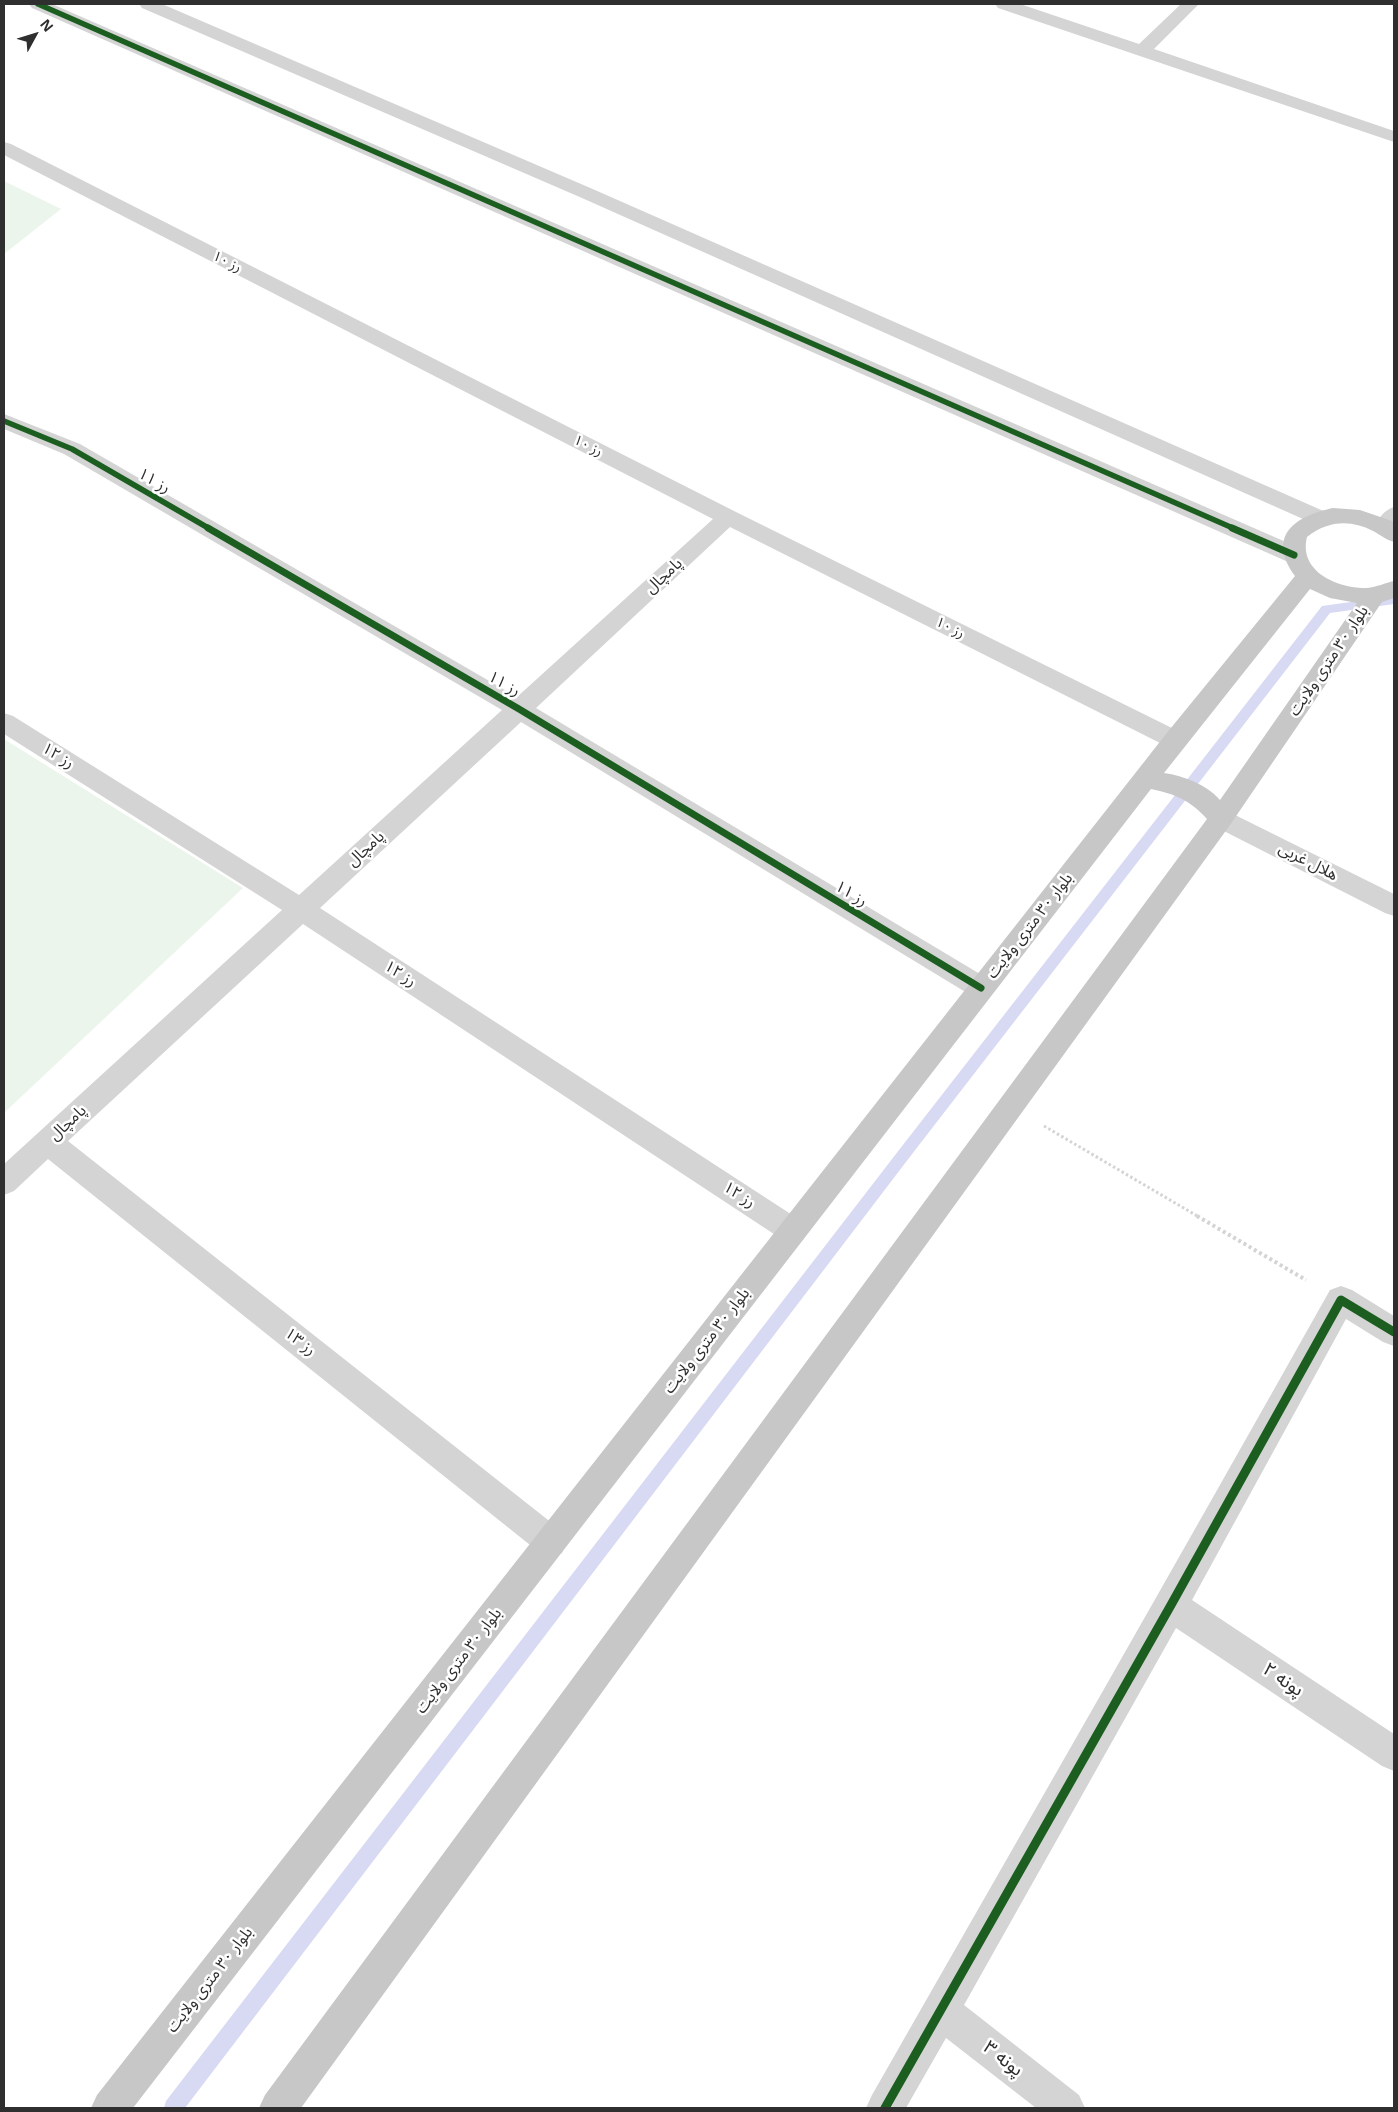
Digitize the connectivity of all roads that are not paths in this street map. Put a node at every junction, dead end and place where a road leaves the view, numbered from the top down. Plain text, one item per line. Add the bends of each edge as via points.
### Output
1 (38, 4) edge
2 (148, 4) edge
3 (1004, 4) edge
4 (1191, 4) edge
5 (1142, 51) junction
6 (1394, 138) edge
7 (4, 148) edge
8 (4, 422) edge
9 (728, 517) junction
10 (1320, 518) junction
11 (1391, 525) edge
12 (1301, 566) junction
13 (1387, 594) edge
14 (519, 709) junction
15 (4, 722) edge
16 (1175, 740) junction
17 (1146, 779) junction
18 (1222, 818) junction
19 (1394, 906) edge
20 (301, 909) junction
21 (981, 988) junction
22 (48, 1142) junction
23 (4, 1182) edge
24 (793, 1231) junction
25 (1394, 1332) edge
26 (552, 1542) junction
27 (1171, 1605) junction
28 (1394, 1754) edge
29 (940, 2010) junction
30 (110, 2108) edge
31 (278, 2108) edge
32 (885, 2108) edge
33 (1066, 2108) edge

1 - 12 street
2 - 10 street via 366,96
3 - 5 street
4 - 5 street
5 - 6 street
7 - 9 street, رز ۱۰
8 - 14 street, رز ۱۱ via 72,449
9 - 14 street, پامچال
9 - 16 street, رز ۱۰
10 - 11 main road via 1344,515
10 - 12 main road via 1298,533 1294,544
12 - 13 main road via 1327,588 1350,595
12 - 16 main road, بلوار ۳۰ متری ولایت
13 - 18 main road, بلوار ۳۰ متری ولایت
14 - 20 street, پامچال
14 - 21 street, رز ۱۱
15 - 20 street, رز ۱۲
16 - 17 main road, بلوار ۳۰ متری ولایت
17 - 18 main road via 1176,784 1202,798
17 - 21 main road, بلوار ۳۰ متری ولایت
18 - 19 street, هلال غربی
18 - 31 main road, بلوار ۳۰ متری ولایت
20 - 22 street, پامچال
20 - 24 street, رز ۱۲
21 - 24 main road, بلوار ۳۰ متری ولایت
22 - 23 street, پامچال
22 - 26 street, رز ۱۳
24 - 26 main road, بلوار ۳۰ متری ولایت
25 - 27 street via 1341,1300
26 - 30 main road, بلوار ۳۰ متری ولایت
27 - 28 street, پونه ۲
27 - 29 street
29 - 32 street
29 - 33 street, پونه ۳

